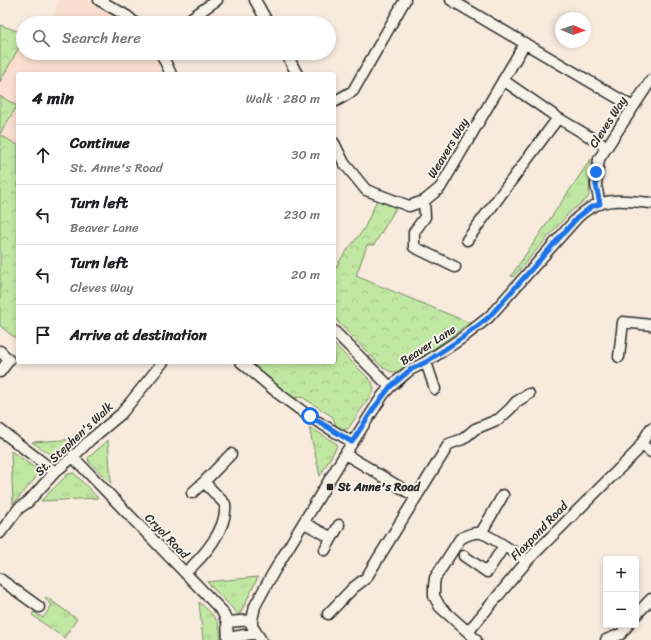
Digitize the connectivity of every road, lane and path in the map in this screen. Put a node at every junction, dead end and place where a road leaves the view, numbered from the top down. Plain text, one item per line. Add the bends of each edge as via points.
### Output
1 (99, 0) edge
2 (217, 0) edge
3 (255, 0) edge
4 (405, 0) edge
5 (451, 0) edge
6 (127, 16) edge
7 (194, 16) edge
8 (264, 16) edge
9 (525, 43) junction
10 (164, 60) edge
11 (290, 60) edge
12 (170, 72) edge
13 (297, 72) edge
14 (503, 80) junction
15 (651, 80) edge
16 (336, 101) edge
17 (633, 107) junction
18 (558, 118) junction
19 (336, 147) edge
20 (607, 147) junction
21 (424, 201) junction
22 (651, 203) edge
23 (600, 204) junction
24 (467, 240) dead end
25 (455, 267) dead end
26 (651, 325) edge
27 (336, 333) edge
28 (0, 351) edge
29 (619, 357) dead end
30 (426, 362) junction
31 (161, 364) edge
32 (242, 364) edge
33 (0, 372) edge
34 (390, 387) junction
35 (435, 389) dead end
36 (529, 394) dead end
37 (651, 428) edge
38 (0, 430) edge
39 (352, 442) junction
40 (641, 444) junction
41 (651, 452) edge
42 (231, 454) dead end
43 (345, 454) junction
44 (73, 457) junction
45 (55, 472) junction
46 (204, 482) junction
47 (192, 493) dead end
48 (503, 495) dead end
49 (416, 497) junction
50 (304, 523) junction
51 (339, 525) dead end
52 (0, 533) edge
53 (481, 533) junction
54 (332, 538) junction
55 (504, 546) junction
56 (325, 550) dead end
57 (464, 556) dead end
58 (527, 561) junction
59 (186, 573) junction
60 (0, 579) edge
61 (651, 598) edge
62 (38, 607) dead end
63 (639, 612) edge
64 (328, 614) dead end
65 (252, 620) junction
66 (228, 622) junction
67 (626, 628) edge
68 (468, 632) junction
69 (259, 637) edge
70 (228, 639) edge
71 (476, 640) edge
72 (606, 640) edge

1 - 6 street
2 - 7 street
3 - 8 street
4 - 16 street via 353,91
5 - 9 street
9 - 14 street, Weavers Way
9 - 17 street
10 - 12 street
11 - 13 street
14 - 18 street
14 - 21 street, Weavers Way via 440,188
15 - 17 street, Cleves Way
17 - 20 street, Cleves Way
18 - 20 street
18 - 24 street
19 - 21 street, Weavers Way via 344,163 366,190 409,206
20 - 23 street, Cleves Way via 599,159 596,172
21 - 25 street via 425,217 414,232 414,247
22 - 23 street, Beaver Lane via 617,201
23 - 30 street, Beaver Lane via 591,207 577,218 489,317
26 - 29 street via 623,322
27 - 34 street
28 - 33 street via 9,360
30 - 34 street, Beaver Lane via 410,370
30 - 35 street
31 - 44 street, St. Stephen's Walk via 121,414
32 - 39 street via 285,399
34 - 39 street, Beaver Lane
36 - 49 street via 516,402 499,419 449,444
37 - 40 street, Flaxpond Road
38 - 45 street
39 - 43 street, Beaver Lane
40 - 41 street
40 - 58 street, Flaxpond Road via 637,451
42 - 46 street
43 - 49 street
43 - 50 street, Beaver Lane
44 - 45 street, St. Stephen's Walk
44 - 59 street, Cryol Road
45 - 52 street, St. Stephen's Walk via 28,502 19,508
46 - 47 street
46 - 59 street via 225,504 225,517 204,555
48 - 53 street
49 - 64 street via 366,578
50 - 54 street
50 - 65 street, Beaver Lane via 255,606
51 - 54 street
53 - 55 street
53 - 68 street via 460,539 435,578 434,596 440,607
54 - 56 street
55 - 57 street via 487,572
55 - 58 street
58 - 68 street, Flaxpond Road
59 - 66 street, Cryol Road via 222,611
60 - 62 street
61 - 63 street
65 - 66 street
65 - 69 street via 252,626
66 - 70 street
67 - 72 street via 621,634
68 - 71 street
69 - 70 street

